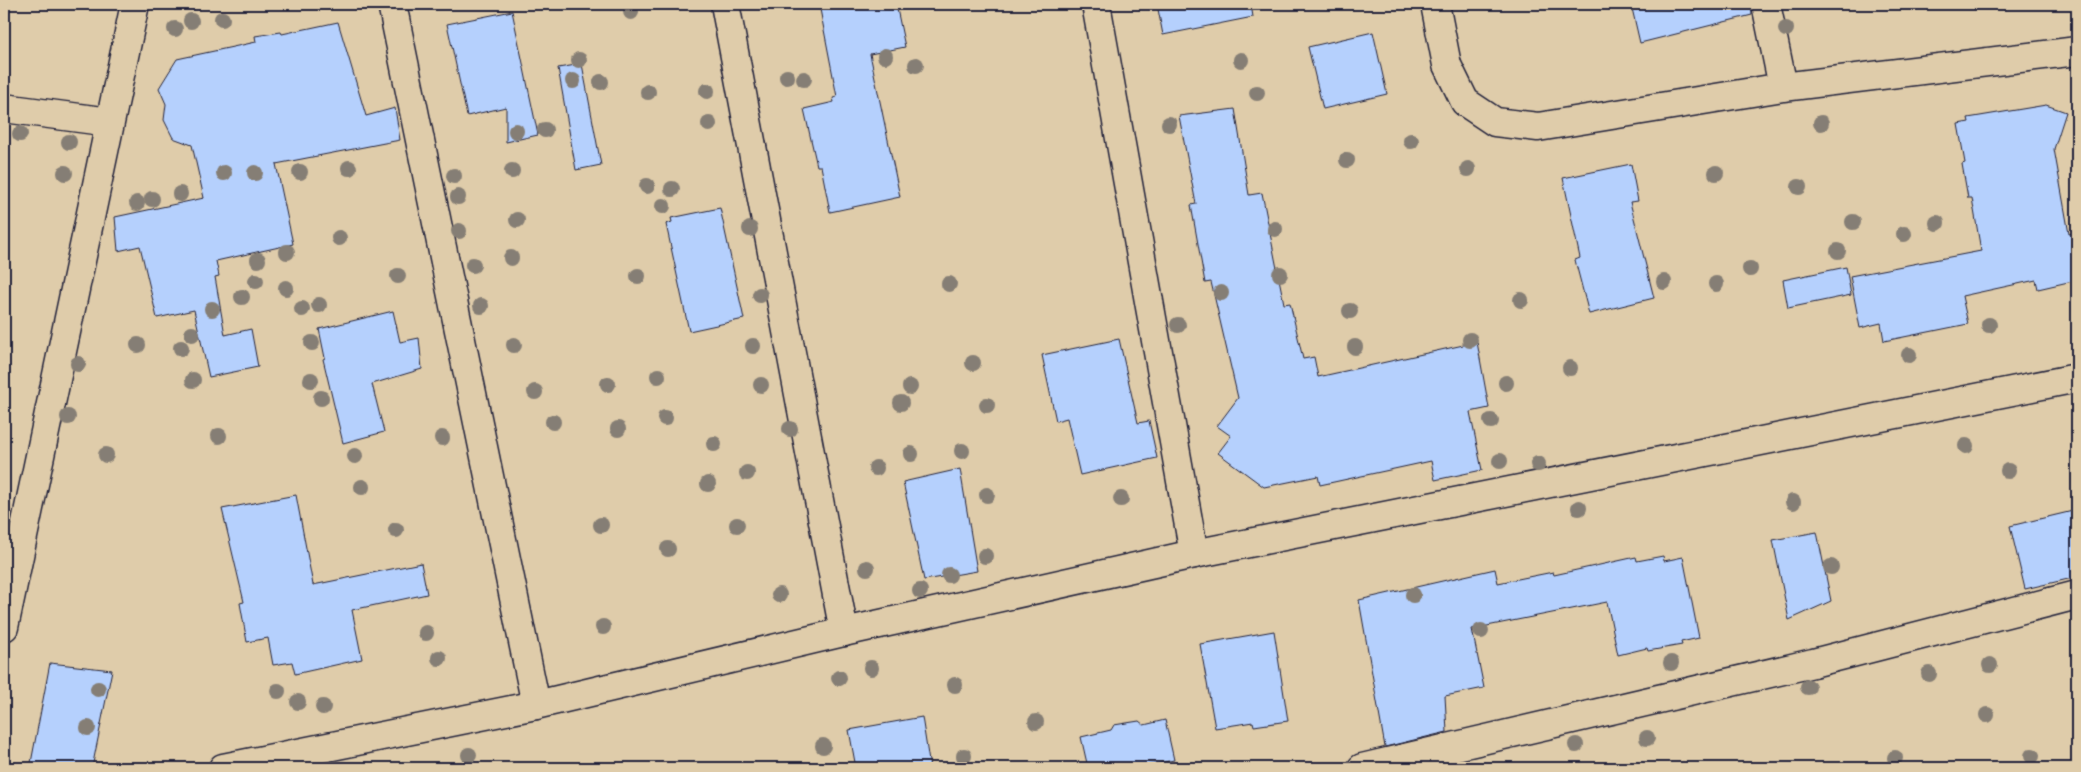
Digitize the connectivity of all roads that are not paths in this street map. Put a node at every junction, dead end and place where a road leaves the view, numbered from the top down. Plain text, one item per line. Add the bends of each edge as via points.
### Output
1 (135, 4) edge
2 (392, 4) edge
3 (725, 4) edge
4 (1096, 4) edge
5 (1435, 4) edge
6 (1766, 4) edge
7 (2077, 51) edge
8 (1783, 87) junction
9 (4, 108) edge
10 (110, 122) junction
11 (2077, 378) edge
12 (1194, 554) junction
13 (2077, 595) edge
14 (4, 627) edge
15 (844, 632) junction
16 (536, 705) junction
17 (223, 768) edge
18 (1362, 768) edge

1 - 10 street
2 - 16 street
3 - 15 street
4 - 12 street
5 - 8 street via 1447,64 1465,102 1495,122 1538,127
6 - 8 street
7 - 8 street
9 - 10 street
10 - 14 street
11 - 12 street
12 - 15 street
13 - 18 street via 1813,663
15 - 16 street
16 - 17 street

